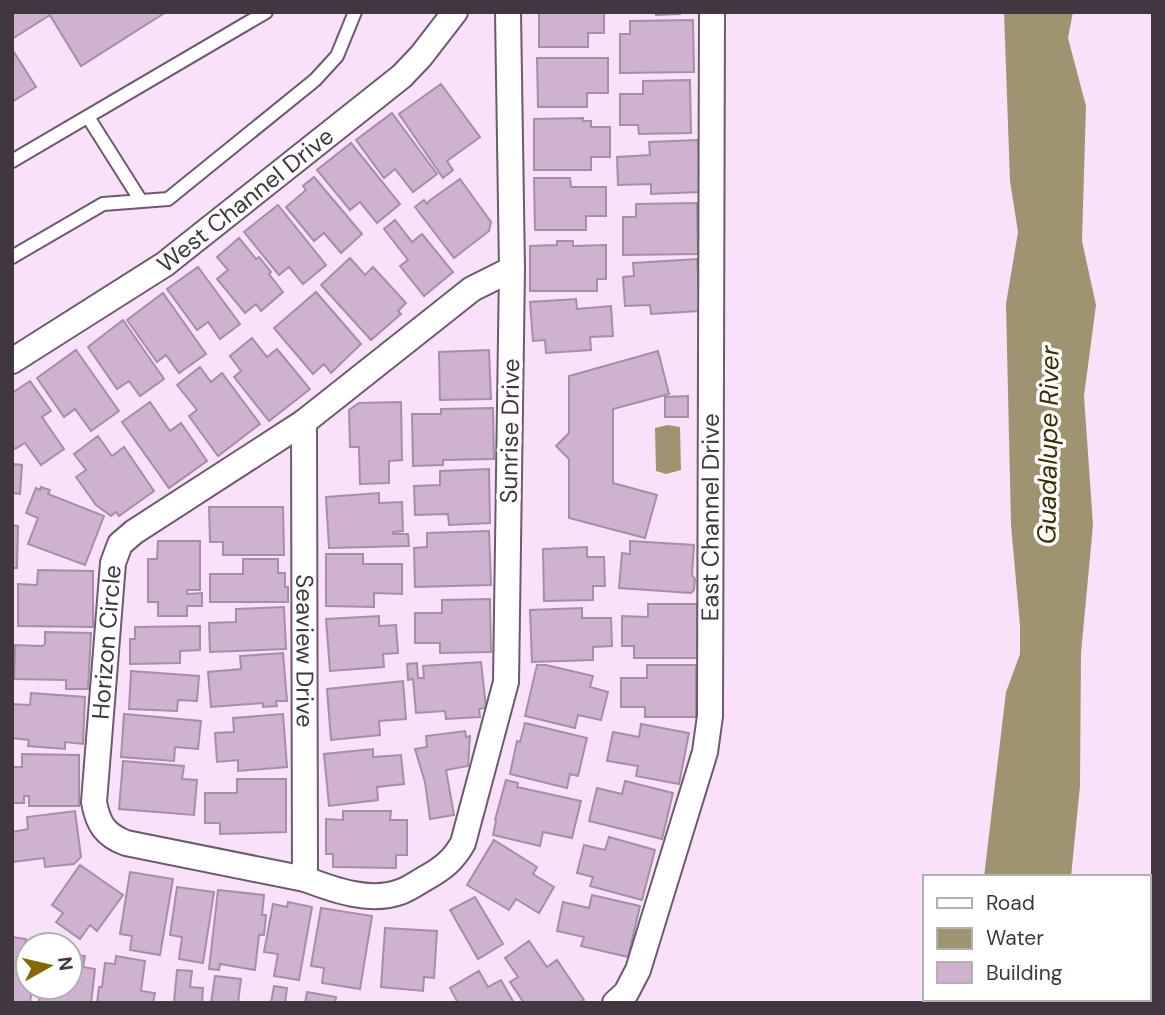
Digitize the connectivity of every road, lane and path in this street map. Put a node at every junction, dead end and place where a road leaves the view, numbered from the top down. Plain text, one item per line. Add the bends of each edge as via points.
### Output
1 (266, 12) edge
2 (355, 12) edge
3 (455, 12) edge
4 (508, 12) edge
5 (712, 12) edge
6 (88, 117) junction
7 (12, 161) edge
8 (141, 201) junction
9 (12, 257) edge
10 (512, 269) junction
11 (12, 361) edge
12 (304, 422) junction
13 (463, 843) joint
14 (305, 879) junction
15 (615, 1003) edge

1 - 6 lane
2 - 8 lane via 337,56 315,80 168,199
3 - 11 street, West Channel Drive via 402,76 211,230 131,288
4 - 10 street, Sunrise Drive
5 - 15 street, East Channel Drive via 710,716 705,751 638,970
6 - 7 lane
6 - 8 lane
8 - 9 lane via 103,204
10 - 12 street, Horizon Circle via 472,289
10 - 13 street, Sunrise Drive via 506,682
12 - 14 street, Seaview Drive
12 - 14 street, Horizon Circle via 120,544 113,563 94,802 103,829 126,843
13 - 14 street, Horizon Circle via 444,868 385,896 330,888

